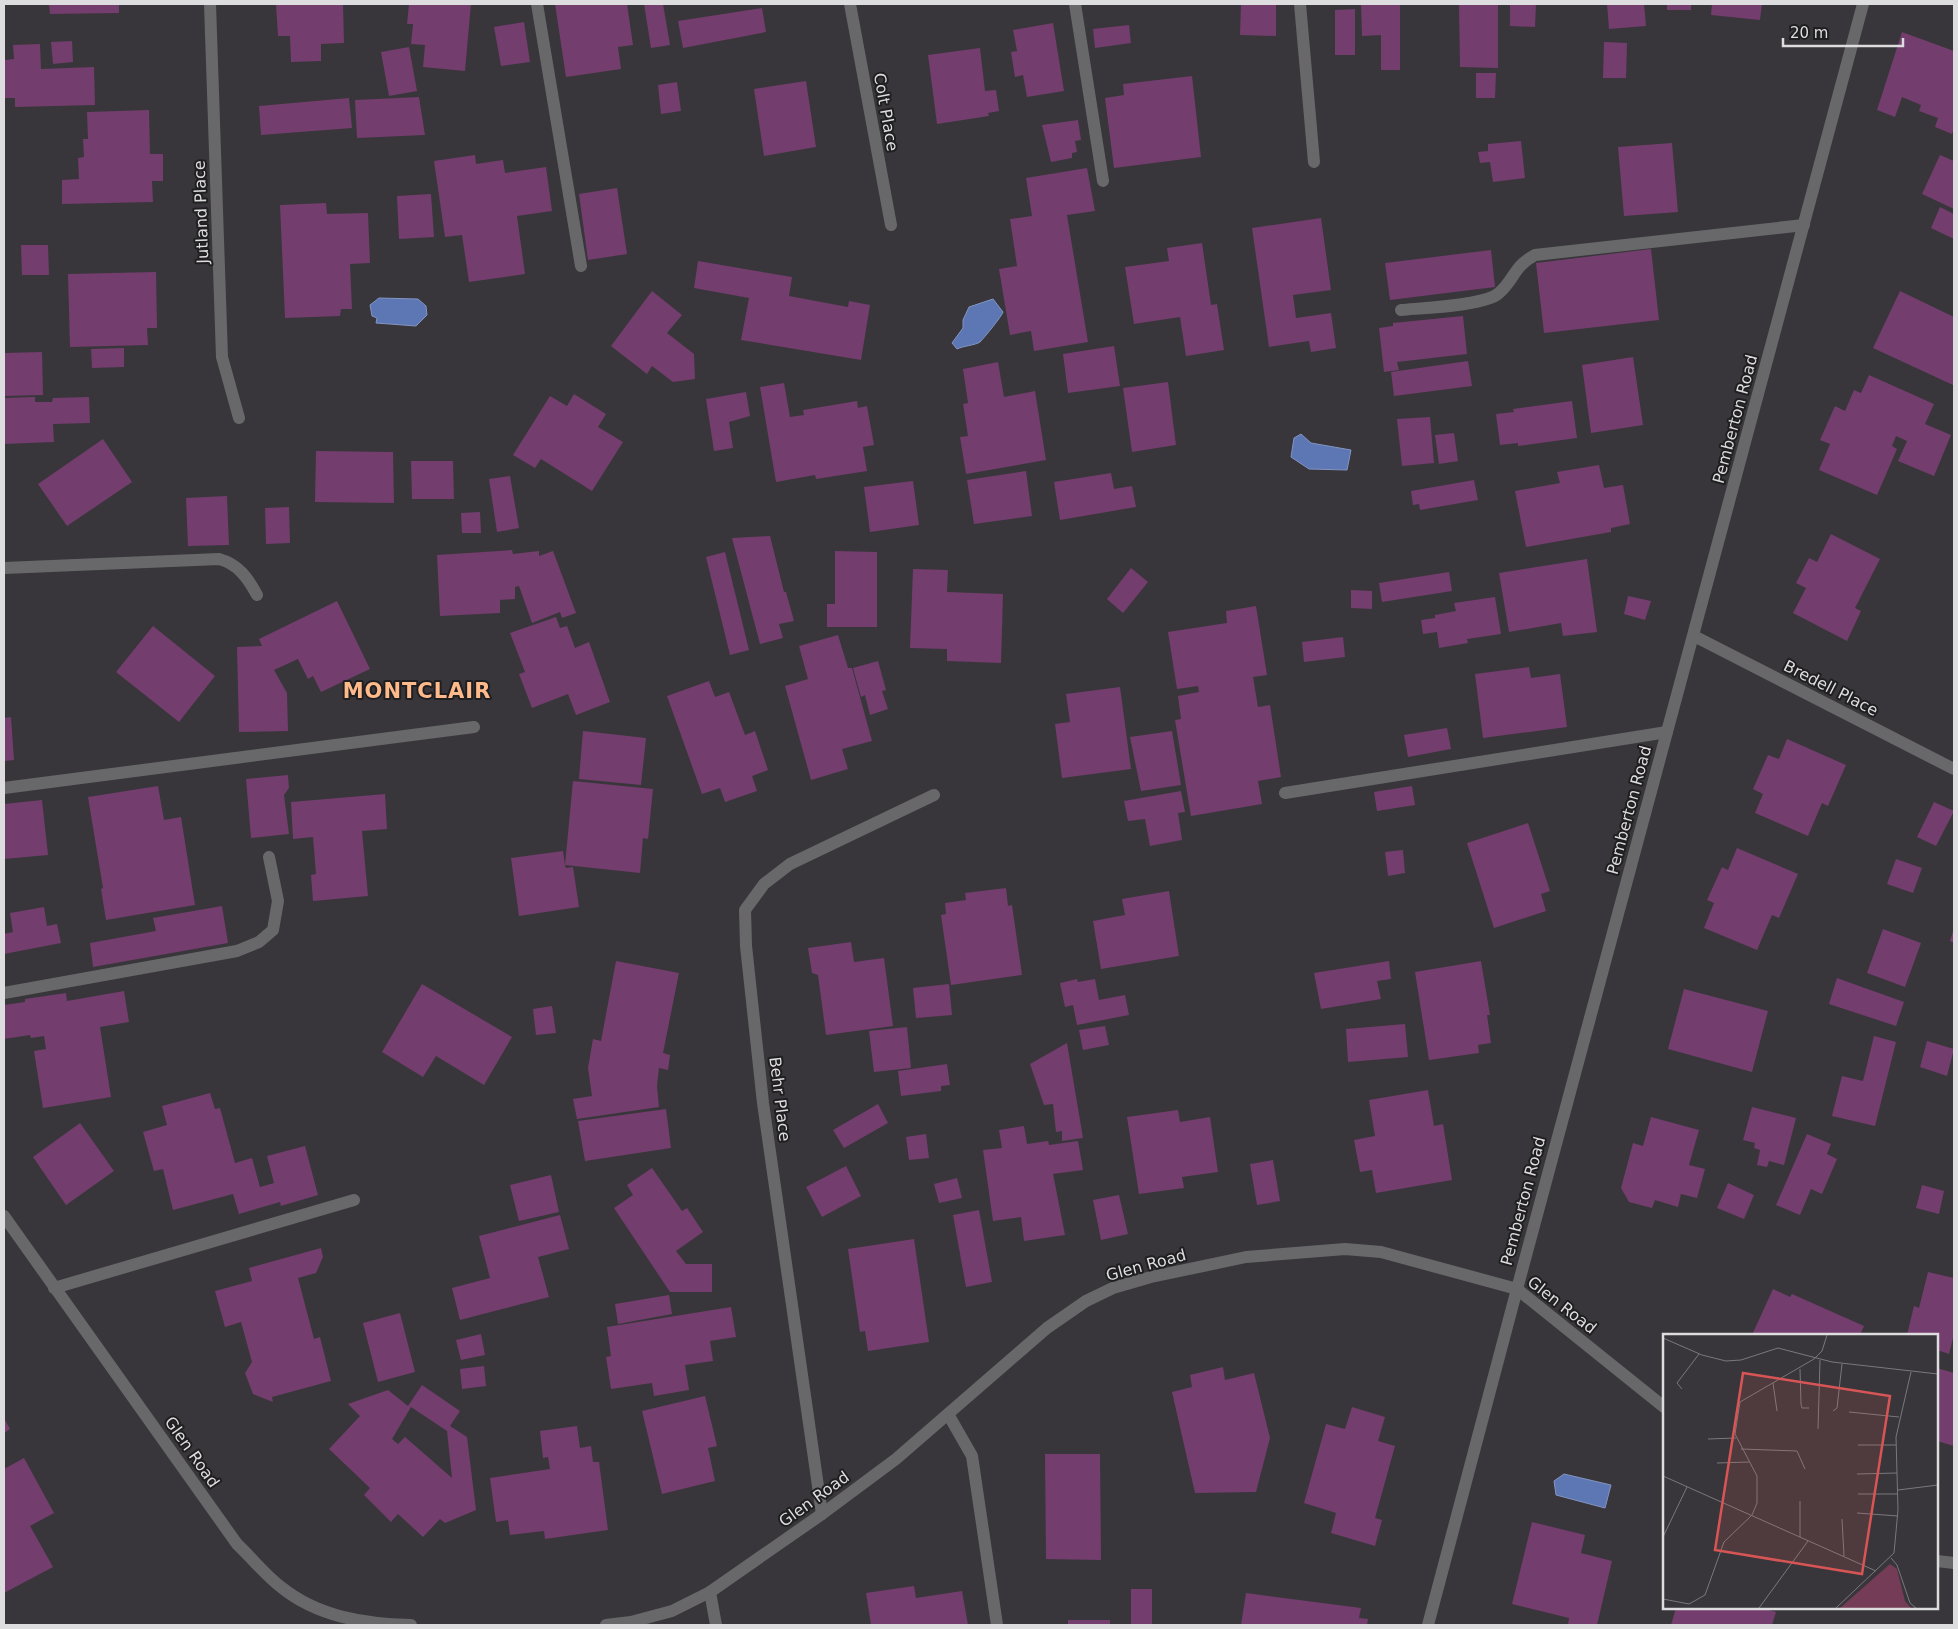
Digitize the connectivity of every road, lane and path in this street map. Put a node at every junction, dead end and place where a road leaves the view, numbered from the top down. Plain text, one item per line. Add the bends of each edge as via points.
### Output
1 (210, 4) edge
2 (537, 4) edge
3 (850, 4) edge
4 (1075, 4) edge
5 (1300, 4) edge
6 (1863, 4) edge
7 (1314, 162) dead end
8 (1103, 181) dead end
9 (890, 225) dead end
10 (1804, 225) junction
11 (581, 266) dead end
12 (1400, 310) dead end
13 (239, 418) dead end
14 (4, 568) edge
15 (257, 595) dead end
16 (1694, 636) junction
17 (474, 727) dead end
18 (1667, 732) junction
19 (1954, 769) edge
20 (4, 788) edge
21 (1284, 792) dead end
22 (934, 795) dead end
23 (269, 857) dead end
24 (4, 993) edge
25 (354, 1200) dead end
26 (4, 1216) edge
27 (54, 1288) junction
28 (1516, 1289) junction
29 (1663, 1406) edge
30 (948, 1414) junction
31 (822, 1514) junction
32 (1938, 1561) edge
33 (1954, 1563) edge
34 (710, 1592) junction
35 (411, 1625) edge
36 (606, 1625) edge
37 (716, 1625) edge
38 (997, 1625) edge
39 (1428, 1625) edge

1 - 13 street, Jutland Place via 222,356
2 - 11 street
3 - 9 street, Colt Place
4 - 8 street
5 - 7 street
6 - 10 street, Pemberton Road
10 - 12 street via 1535,255 1522,262 1497,295 1484,301
10 - 16 street, Pemberton Road
14 - 15 street via 219,558 243,574
16 - 18 street, Pemberton Road
16 - 19 street, Bredell Place
17 - 20 street
18 - 21 street
18 - 28 street, Pemberton Road
22 - 31 street, Behr Place via 790,864 764,884 745,910 763,1103
23 - 24 street via 278,902 274,930 258,942 237,951
25 - 27 street
26 - 27 street, Glen Road
27 - 35 street, Glen Road via 237,1544 281,1587 317,1609 349,1620
28 - 29 street, Glen Road
28 - 30 street, Glen Road via 1381,1252 1345,1249 1246,1258 1151,1277 1113,1288 1086,1301 1047,1328
28 - 39 street, Pemberton Road
30 - 31 street, Glen Road via 896,1459
30 - 38 street via 972,1456
31 - 34 street, Glen Road
32 - 33 street
34 - 36 street, Glen Road via 672,1610 631,1622
34 - 37 street

